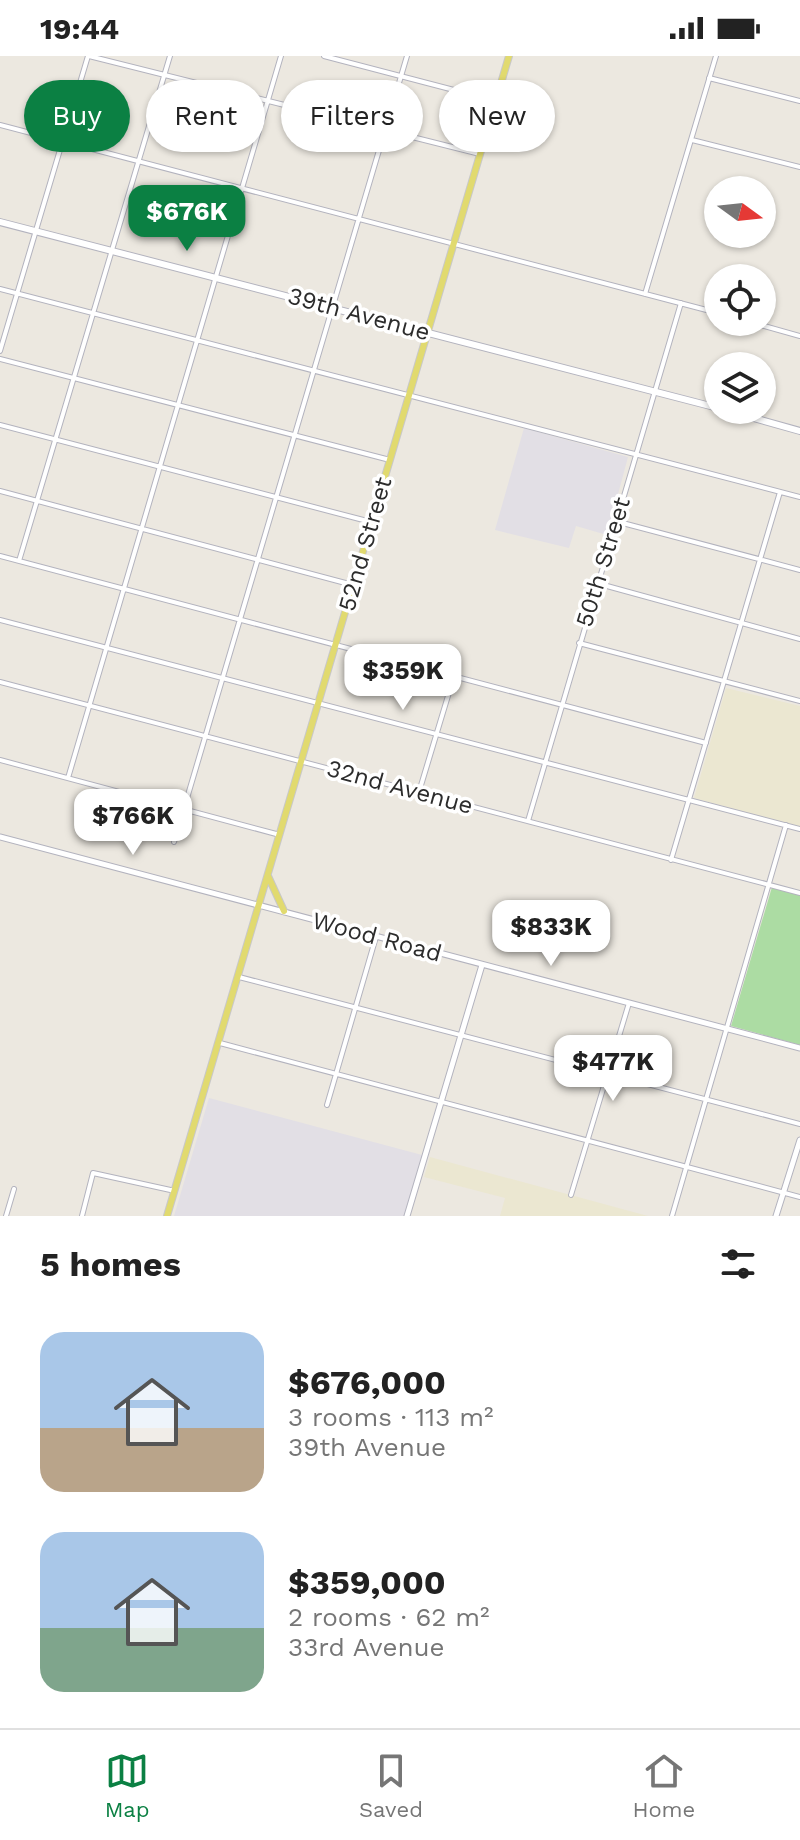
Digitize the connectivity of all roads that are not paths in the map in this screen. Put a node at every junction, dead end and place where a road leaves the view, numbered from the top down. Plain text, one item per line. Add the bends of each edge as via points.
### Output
1 (88, 56) edge
2 (170, 56) edge
3 (281, 56) edge
4 (324, 56) edge
5 (407, 56) edge
6 (509, 56) edge
7 (716, 56) edge
8 (163, 76) junction
9 (401, 76) junction
10 (709, 78) junction
11 (81, 80) edge
12 (400, 80) edge
13 (502, 80) edge
14 (439, 86) edge
15 (269, 101) junction
16 (800, 101) edge
17 (281, 104) edge
18 (0, 125) edge
19 (24, 132) edge
20 (692, 140) junction
21 (423, 141) edge
22 (59, 152) edge
23 (100, 152) edge
24 (379, 152) edge
25 (480, 154) joint
26 (137, 162) junction
27 (800, 167) edge
28 (243, 188) junction
29 (359, 219) junction
30 (0, 222) edge
31 (36, 231) junction
32 (454, 243) junction
33 (111, 250) junction
34 (217, 276) junction
35 (0, 289) edge
36 (17, 293) junction
37 (645, 294) junction
38 (681, 303) junction
39 (334, 306) junction
40 (704, 309) edge
41 (92, 313) junction
42 (776, 329) edge
43 (428, 332) junction
44 (800, 336) edge
45 (198, 339) junction
46 (0, 351) edge
47 (0, 359) edge
48 (315, 370) junction
49 (73, 378) junction
50 (654, 390) junction
51 (409, 395) junction
52 (704, 404) edge
53 (178, 406) junction
54 (775, 424) edge
55 (0, 425) edge
56 (800, 431) edge
57 (295, 436) junction
58 (54, 438) junction
59 (636, 454) junction
60 (390, 460) junction
61 (160, 467) junction
62 (0, 491) edge
63 (780, 492) junction
64 (800, 497) edge
65 (277, 498) junction
66 (37, 501) junction
67 (615, 521) junction
68 (371, 522) junction
69 (142, 528) junction
70 (0, 556) edge
71 (259, 559) junction
72 (760, 560) junction
73 (19, 561) junction
74 (800, 570) edge
75 (596, 583) junction
76 (353, 585) junction
77 (124, 589) junction
78 (240, 619) junction
79 (0, 620) edge
80 (742, 622) junction
81 (800, 639) edge
82 (579, 643) junction
83 (336, 645) junction
84 (107, 647) junction
85 (454, 676) junction
86 (223, 678) junction
87 (0, 682) edge
88 (724, 682) junction
89 (800, 701) edge
90 (319, 703) junction
91 (560, 705) junction
92 (89, 706) junction
93 (436, 736) junction
94 (206, 737) junction
95 (706, 743) junction
96 (0, 760) edge
97 (302, 761) junction
98 (544, 763) junction
99 (68, 778) junction
100 (419, 792) junction
101 (688, 801) junction
102 (184, 809) junction
103 (528, 821) junction
104 (786, 825) junction
105 (800, 829) edge
106 (280, 835) junction
107 (0, 837) edge
108 (174, 842) dead end
109 (671, 860) junction
110 (268, 876) junction
111 (769, 885) junction
112 (800, 893) edge
113 (259, 905) junction
114 (284, 911) junction
115 (376, 937) junction
116 (482, 965) junction
117 (239, 977) junction
118 (629, 1003) junction
119 (356, 1008) junction
120 (725, 1030) junction
121 (462, 1035) junction
122 (220, 1043) junction
123 (800, 1048) edge
124 (607, 1072) junction
125 (336, 1075) junction
126 (706, 1097) junction
127 (442, 1102) junction
128 (327, 1105) dead end
129 (800, 1124) edge
130 (587, 1140) junction
131 (800, 1140) edge
132 (685, 1167) junction
133 (14, 1189) dead end
134 (175, 1191) junction
135 (783, 1192) junction
136 (571, 1195) dead end
137 (800, 1197) edge
138 (6, 1216) edge
139 (82, 1216) edge
140 (167, 1216) edge
141 (407, 1216) edge
142 (672, 1216) edge
143 (776, 1216) edge

1 - 8 street
1 - 11 street
2 - 8 street
3 - 15 street
4 - 9 street
5 - 9 street
6 - 13 main road, 52nd Street
7 - 10 street
8 - 15 street
8 - 26 street
9 - 12 street
9 - 14 street
10 - 16 street
10 - 20 street
15 - 17 street
15 - 28 street
18 - 19 street
20 - 27 street
20 - 37 street
21 - 25 street
22 - 31 street
23 - 26 street
24 - 29 street
25 - 32 main road, 52nd Street
26 - 28 street
26 - 33 street
28 - 29 street
28 - 34 street
29 - 32 street
29 - 39 street
30 - 31 main road, 39th Avenue
31 - 33 main road, 39th Avenue
31 - 36 street
32 - 37 street
32 - 43 main road, 52nd Street
33 - 34 main road, 39th Avenue
33 - 41 street
34 - 39 main road, 39th Avenue
34 - 45 street
35 - 36 street
36 - 41 street
36 - 46 street
37 - 38 street
38 - 40 street
38 - 50 street, 50th Street
39 - 43 main road, 39th Avenue
39 - 48 street
41 - 45 street
41 - 49 street
42 - 44 street
43 - 50 main road, 39th Avenue
43 - 51 main road, 52nd Street
45 - 48 street
45 - 53 street
47 - 49 street
48 - 51 street
48 - 57 street
49 - 53 street
49 - 58 street
50 - 52 main road, 39th Avenue
50 - 59 street, 50th Street
51 - 59 street
51 - 60 main road, 52nd Street
53 - 57 street
53 - 61 street
54 - 56 main road
55 - 58 street
57 - 60 street
57 - 65 street
58 - 61 street
58 - 66 street
59 - 63 street
59 - 67 street, 50th Street
60 - 68 main road, 52nd Street
61 - 65 street
61 - 69 street
62 - 66 street
63 - 64 street
63 - 72 street
65 - 68 street
65 - 71 street
66 - 69 street
66 - 73 street
67 - 72 street
67 - 75 street, 50th Street
68 - 76 main road, 52nd Street
69 - 71 street
69 - 77 street
70 - 73 street
71 - 76 street
71 - 78 street
72 - 74 street
72 - 80 street
73 - 77 street
75 - 80 street
75 - 82 street, 50th Street
76 - 83 main road, 52nd Street
77 - 78 street
77 - 84 street
78 - 83 street
78 - 86 street
79 - 84 street
80 - 81 street
80 - 88 street
82 - 88 street
82 - 91 street, 50th Street
83 - 85 street
83 - 90 main road, 52nd Street
84 - 86 street
84 - 92 street
85 - 91 street
85 - 93 street
86 - 90 street
86 - 94 street
87 - 92 street, 32nd Avenue
88 - 89 street
88 - 95 street
90 - 93 street
90 - 97 main road, 52nd Street
91 - 95 street
91 - 98 street, 50th Street
92 - 94 street, 32nd Avenue
92 - 99 street
93 - 98 street
93 - 100 street
94 - 97 street, 32nd Avenue
94 - 102 street
95 - 101 street
96 - 99 street
97 - 100 street, 32nd Avenue
97 - 106 main road, 52nd Street
98 - 101 street
98 - 103 street, 50th Street
99 - 102 street
100 - 103 street, 32nd Avenue
101 - 104 street
101 - 109 street
102 - 106 street
102 - 108 street
103 - 109 street, 32nd Avenue
104 - 105 street
104 - 111 street
106 - 110 main road, 52nd Street
107 - 113 street, Wood Road
109 - 111 street, 32nd Avenue
110 - 113 main road, 52nd Street
110 - 114 main road
111 - 112 street, 32nd Avenue
111 - 120 street
113 - 114 street, Wood Road
113 - 117 main road, 52nd Street
114 - 115 street, Wood Road
115 - 116 street, Wood Road
115 - 119 street
116 - 118 street, Wood Road
116 - 121 street
117 - 119 street
117 - 122 main road, 52nd Street
118 - 120 street, Wood Road
118 - 124 street
119 - 121 street
119 - 125 street
120 - 123 street, Wood Road
120 - 126 street
121 - 124 street
121 - 127 street
122 - 125 street
122 - 134 main road, 52nd Street
124 - 126 street
124 - 130 street
125 - 127 street
125 - 128 street
126 - 129 street
126 - 132 street
127 - 130 street
127 - 141 street
130 - 132 street
130 - 136 street
131 - 135 street
132 - 135 street
132 - 142 street
133 - 138 street
134 - 139 street via 93,1173
134 - 140 main road, 52nd Street
135 - 137 street
135 - 143 street

